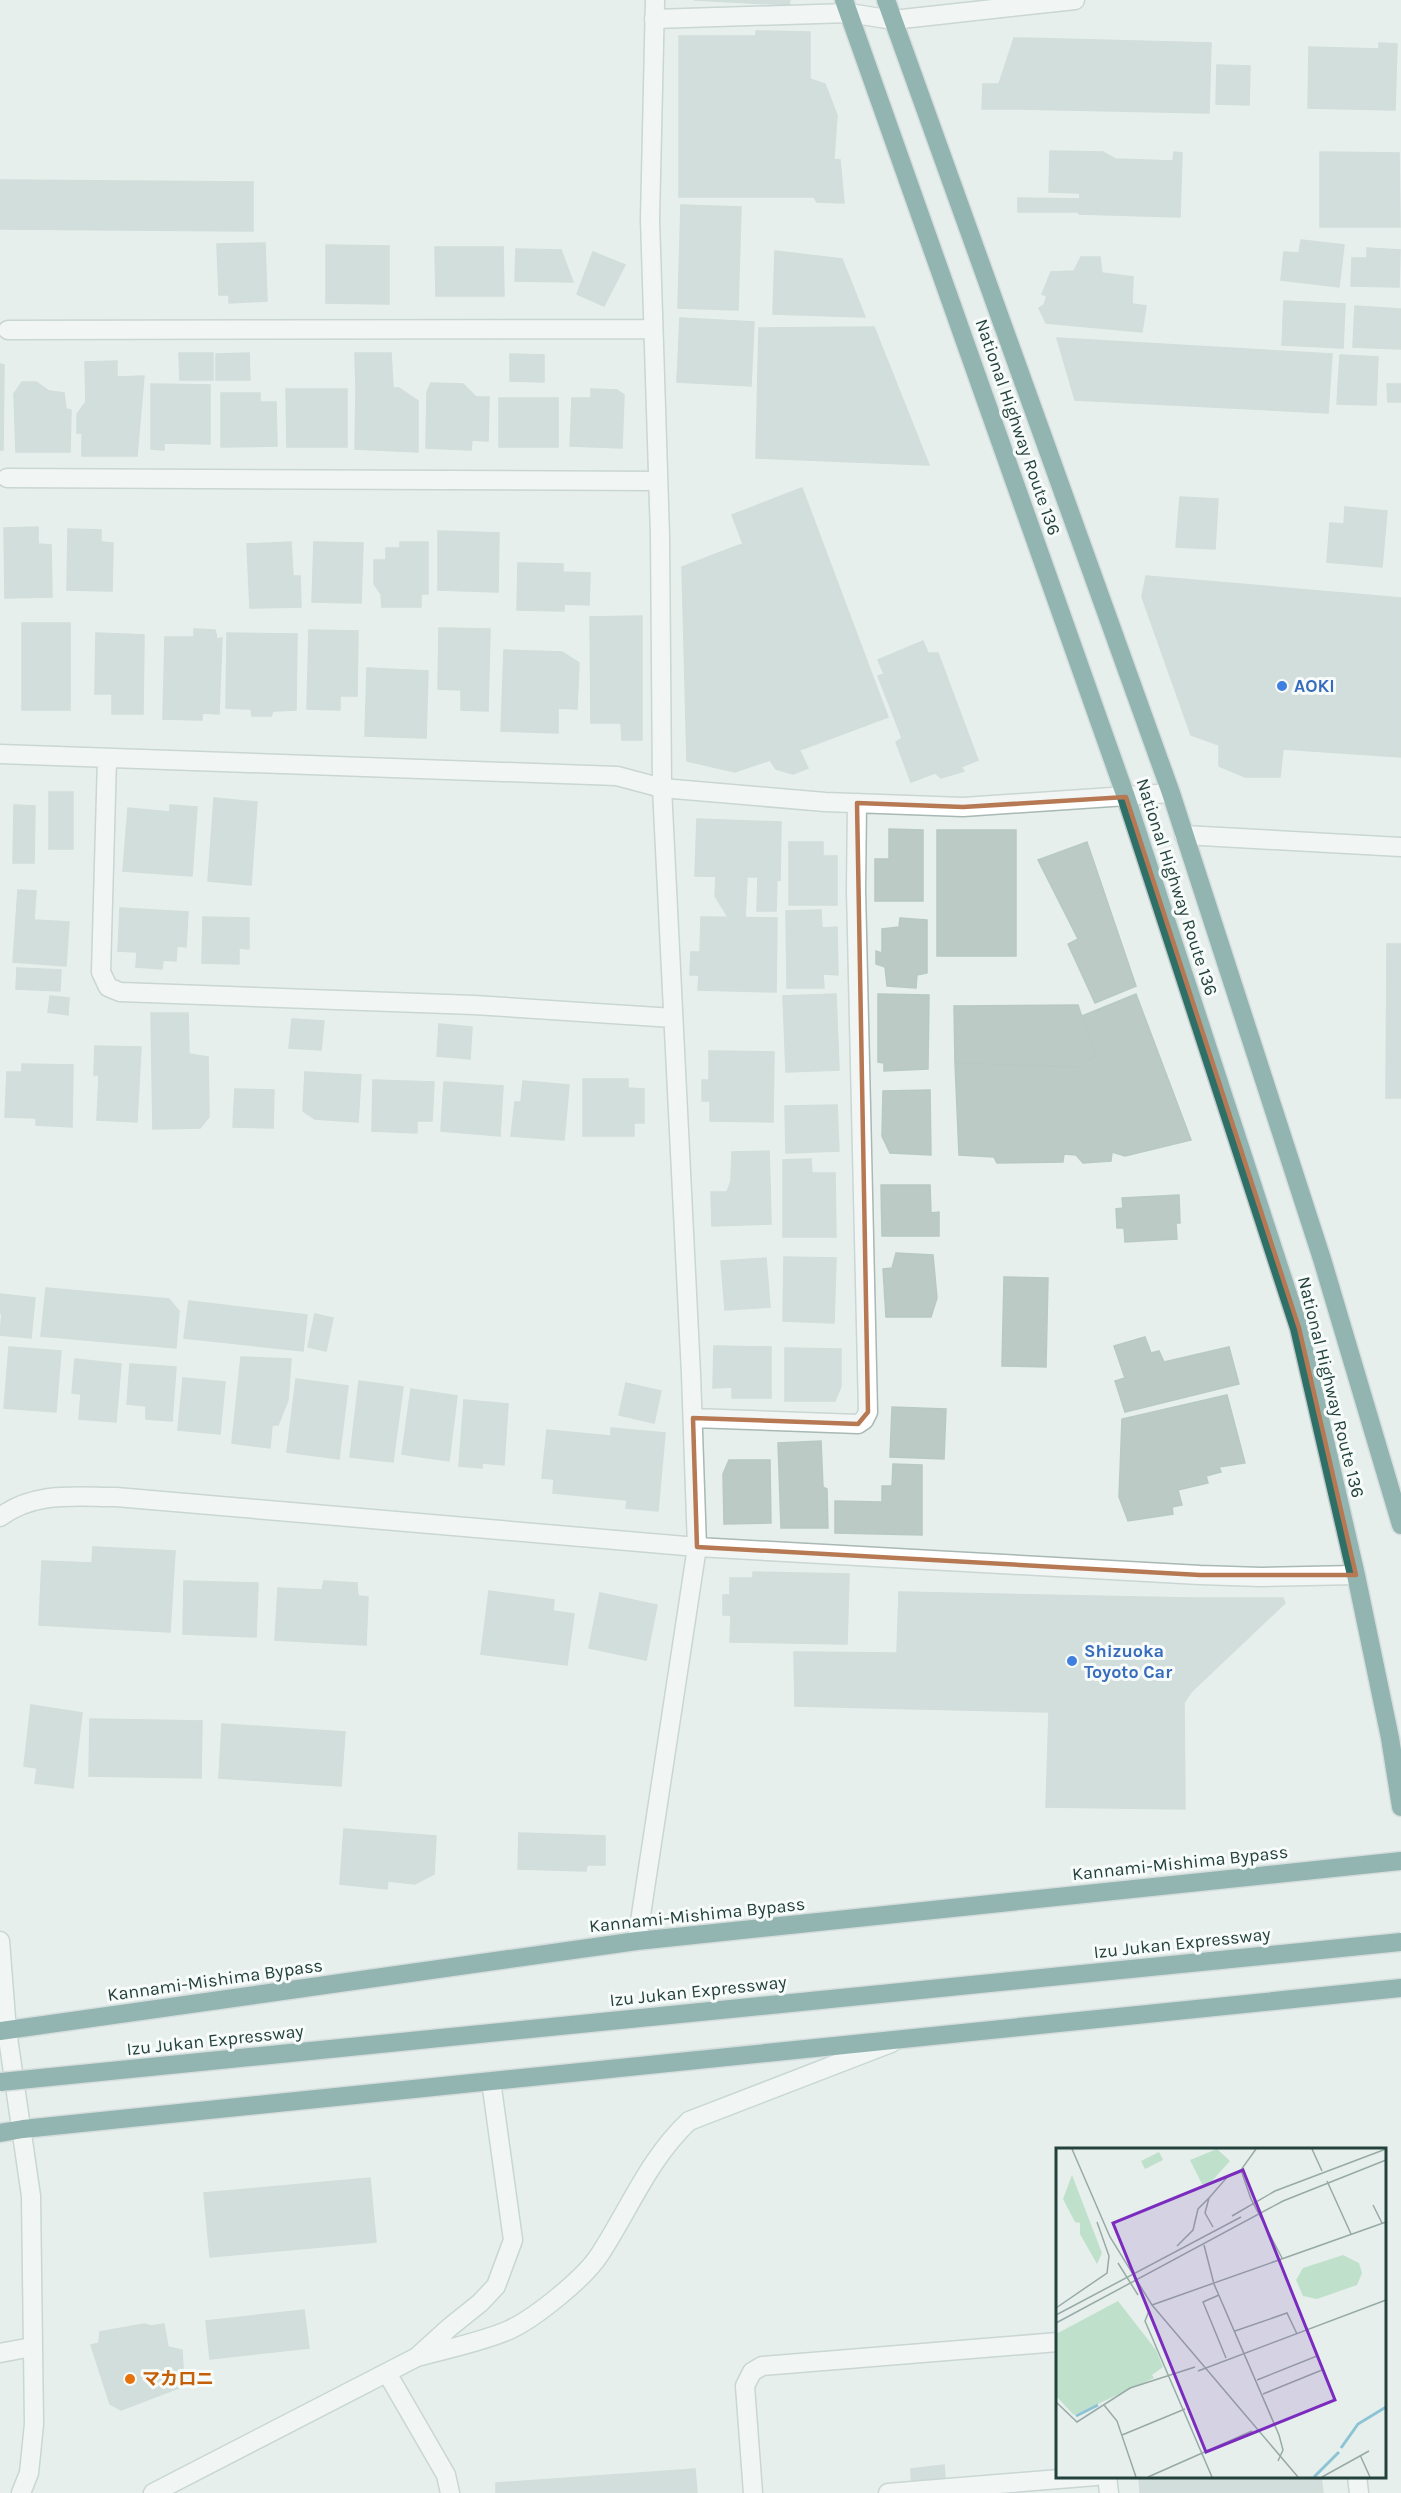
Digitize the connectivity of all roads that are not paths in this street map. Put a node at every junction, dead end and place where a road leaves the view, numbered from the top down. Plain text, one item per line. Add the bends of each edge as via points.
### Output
1 (655, 0) edge
2 (886, 0) edge
3 (1075, 0) edge
4 (847, 6) edge
5 (654, 18) junction
6 (893, 21) junction
7 (653, 329) junction
8 (9, 330) dead end
9 (7, 478) dead end
10 (657, 481) junction
11 (0, 754) edge
12 (107, 758) junction
13 (662, 788) junction
14 (1171, 793) junction
15 (1126, 797) junction
16 (857, 803) junction
17 (1184, 835) junction
18 (1401, 847) edge
19 (673, 1018) junction
20 (693, 1418) junction
21 (0, 1517) edge
22 (1401, 1525) edge
23 (697, 1547) junction
24 (1356, 1575) junction
25 (1401, 1807) edge
26 (1401, 1861) edge
27 (0, 1941) edge
28 (637, 1941) junction
29 (1401, 1942) edge
30 (1401, 1988) edge
31 (4, 2031) edge
32 (898, 2040) junction
33 (491, 2081) junction
34 (0, 2082) edge
35 (23, 2129) junction
36 (0, 2133) edge
37 (1056, 2342) edge
38 (32, 2347) junction
39 (0, 2353) edge
40 (417, 2357) junction
41 (387, 2373) junction
42 (1072, 2478) edge
43 (1107, 2478) edge
44 (1357, 2478) edge
45 (21, 2493) edge
46 (153, 2493) edge
47 (450, 2493) edge
48 (753, 2493) edge
49 (888, 2493) edge
50 (1109, 2493) edge
51 (1359, 2493) edge

1 - 5 street
2 - 6 highway, National Highway Route 136
3 - 6 street
4 - 5 street
4 - 6 street
4 - 15 highway, National Highway Route 136
5 - 7 street via 650,219
6 - 14 highway, National Highway Route 136
7 - 8 street
7 - 10 street
9 - 10 street
10 - 13 street
11 - 12 street
12 - 13 street via 617,776
12 - 19 street via 101,972 108,987 120,992 474,1005
13 - 16 street
13 - 19 street
14 - 15 street
14 - 17 highway, National Highway Route 136
15 - 16 street via 963,807
15 - 24 highway, National Highway Route 136 via 1299,1328
16 - 20 street via 868,1412 858,1424
17 - 18 street
17 - 22 highway, National Highway Route 136 via 1322,1259
19 - 20 street
20 - 23 street
21 - 23 street via 15,1506 51,1497 116,1497
23 - 24 street via 1188,1574
23 - 28 street
24 - 25 highway, National Highway Route 136
26 - 28 highway, Kannami-Mishima Bypass
27 - 31 street
28 - 31 highway, Kannami-Mishima Bypass
29 - 34 highway, Izu Jukan Expressway, bridge
30 - 32 highway
31 - 35 street
32 - 33 highway
32 - 40 street via 689,2121 668,2141 599,2256 558,2297 510,2330
33 - 35 highway
33 - 40 street via 513,2240 496,2286
35 - 36 highway
35 - 38 street via 32,2196
37 - 48 street via 762,2366 752,2372 745,2386
38 - 39 street
38 - 45 street via 34,2424 29,2473
40 - 41 street
41 - 46 street
41 - 47 street via 446,2475
42 - 49 street
43 - 50 street
44 - 51 street

